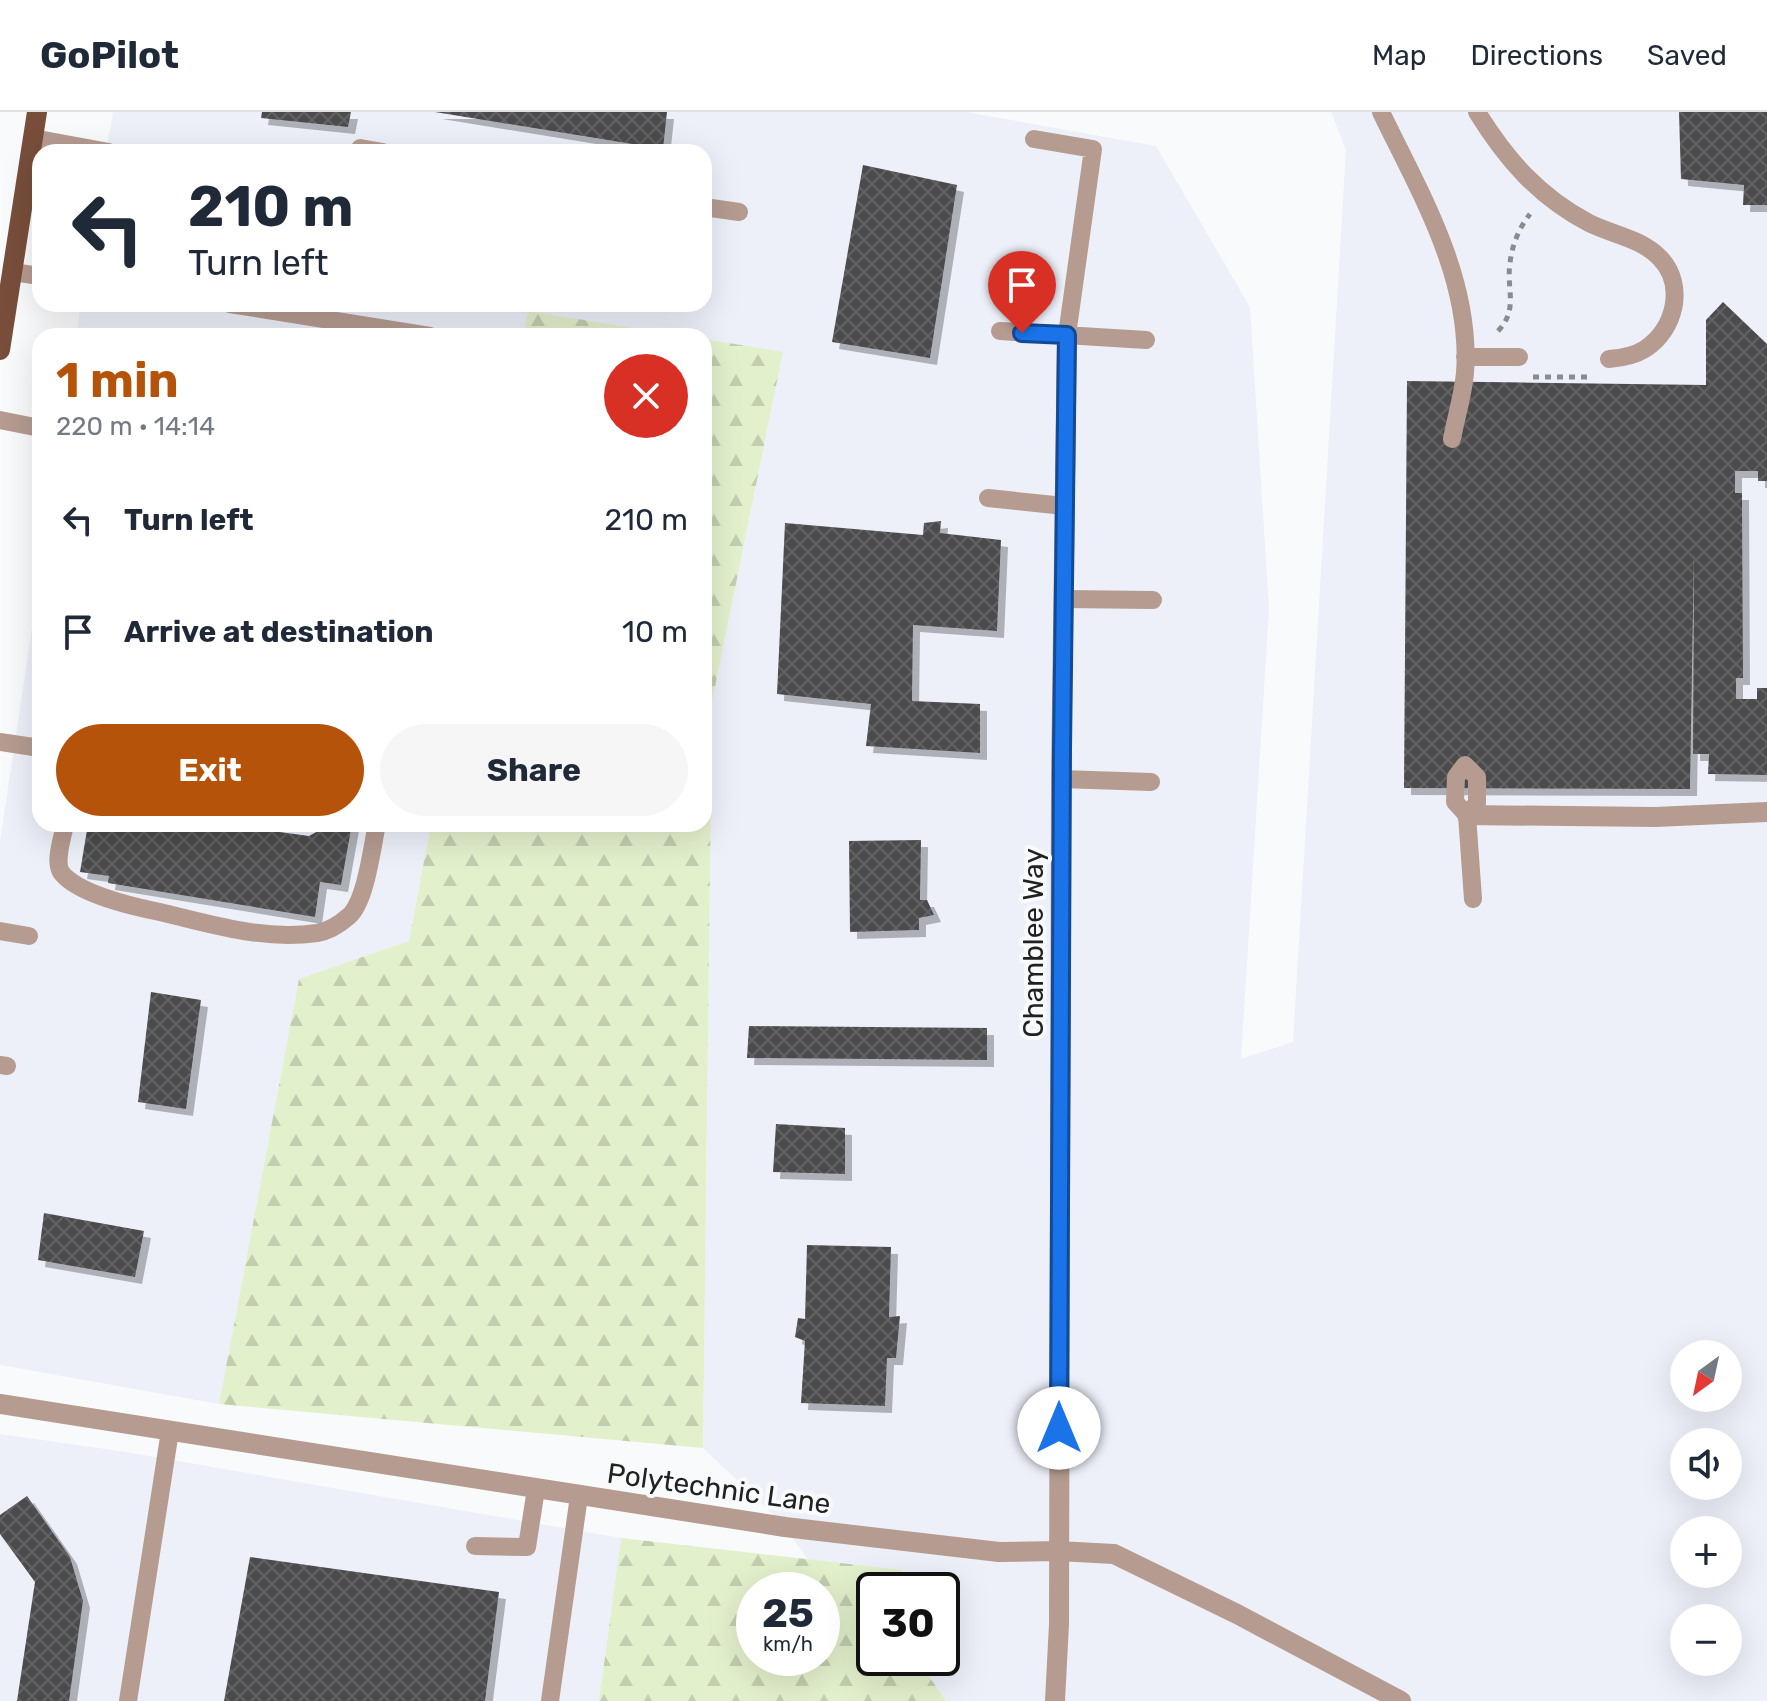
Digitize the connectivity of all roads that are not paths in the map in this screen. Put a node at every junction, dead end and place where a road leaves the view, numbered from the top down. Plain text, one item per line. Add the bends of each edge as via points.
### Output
1 (37, 112) edge
2 (1381, 112) edge
3 (1477, 112) edge
4 (33, 138) junction
5 (1034, 139) dead end
6 (32, 144) edge
7 (32, 144) edge
8 (66, 144) edge
9 (712, 208) edge
10 (739, 212) dead end
11 (12, 272) junction
12 (32, 275) edge
13 (280, 312) edge
14 (380, 328) edge
15 (1000, 331) dead end
16 (1067, 335) junction
17 (1146, 340) dead end
18 (0, 350) edge
19 (1470, 356) junction
20 (1519, 357) dead end
21 (1608, 368) road end
22 (0, 420) edge
23 (32, 426) edge
24 (1452, 439) dead end
25 (988, 498) dead end
26 (1064, 506) junction
27 (1063, 599) junction
28 (1153, 600) dead end
29 (0, 742) edge
30 (32, 747) edge
31 (1061, 779) junction
32 (1151, 782) dead end
33 (1767, 812) edge
34 (1467, 815) joint
35 (63, 832) edge
36 (375, 832) edge
37 (1473, 899) dead end
38 (0, 931) edge
39 (29, 936) dead end
40 (0, 1404) edge
41 (170, 1431) junction
42 (536, 1489) junction
43 (579, 1496) junction
44 (475, 1546) dead end
45 (1058, 1551) junction
46 (128, 1701) edge
47 (550, 1701) edge
48 (1055, 1701) edge
49 (1401, 1701) edge

1 - 4 main road
2 - 19 lane via 1447,256
3 - 21 lane via 1519,172 1545,195 1587,222 1633,239 1668,267 1675,287 1664,331
4 - 7 main road
4 - 8 lane
5 - 16 lane via 1093,149
6 - 11 main road
9 - 10 lane
11 - 12 lane
11 - 18 main road
13 - 14 lane
15 - 16 lane
16 - 17 lane
16 - 26 street, Chamblee Way
19 - 20 lane
19 - 24 lane
22 - 23 lane
25 - 26 lane
26 - 27 street, Chamblee Way
27 - 28 lane
27 - 31 street, Chamblee Way
29 - 30 lane
31 - 32 lane
31 - 45 street, Chamblee Way
33 - 34 street
34 - 37 lane
35 - 36 lane via 61,871 72,882 120,904 188,921 297,935 332,928 352,914
38 - 39 lane
40 - 41 street, Polytechnic Lane
41 - 42 street, Polytechnic Lane
41 - 46 lane
42 - 43 street, Polytechnic Lane
42 - 44 lane via 527,1547
43 - 45 street, Polytechnic Lane via 999,1552
43 - 47 lane
45 - 48 street, Chamblee Way
45 - 49 street, Polytechnic Lane via 1114,1554

